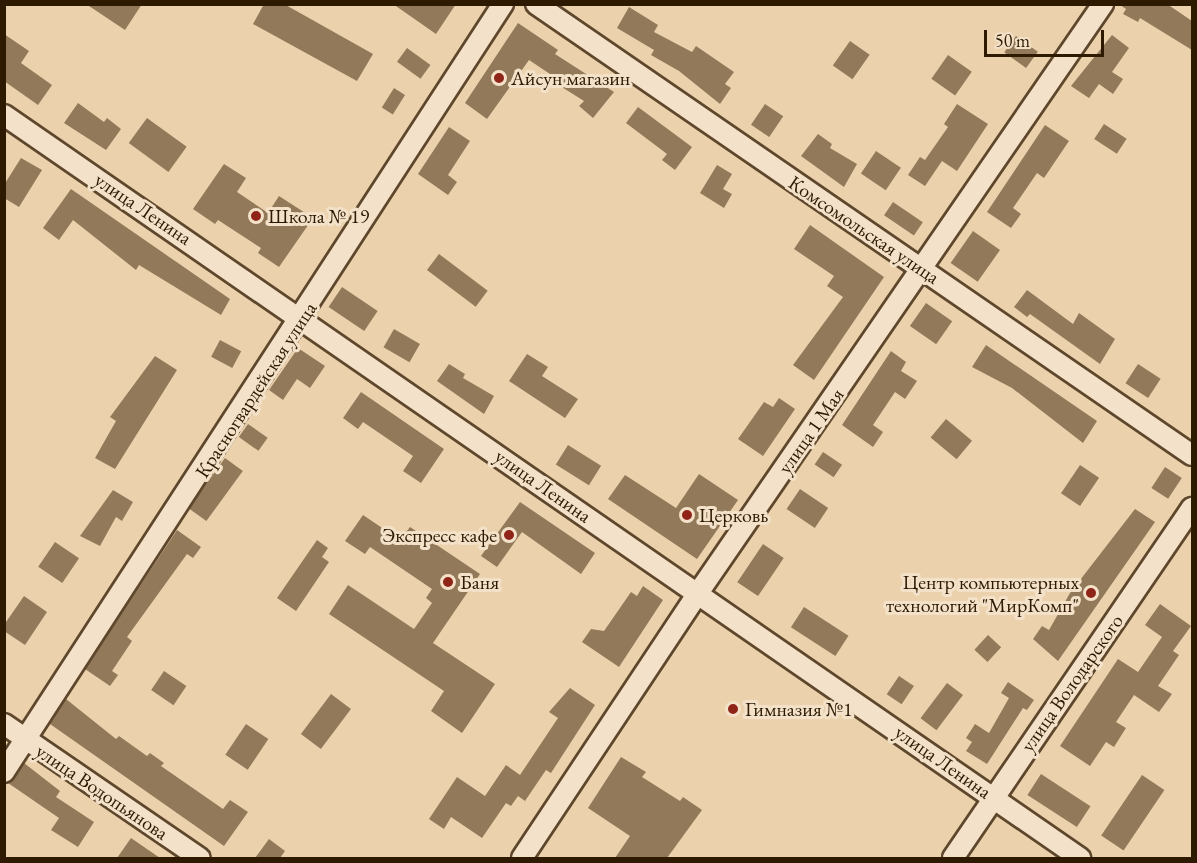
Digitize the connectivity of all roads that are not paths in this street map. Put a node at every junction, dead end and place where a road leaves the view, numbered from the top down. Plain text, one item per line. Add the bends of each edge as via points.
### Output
1 (503, 4) edge
2 (536, 4) edge
3 (1103, 4) edge
4 (4, 115) edge
5 (923, 270) junction
6 (302, 318) junction
7 (1192, 455) edge
8 (1192, 508) edge
9 (698, 593) junction
10 (4, 724) edge
11 (28, 741) junction
12 (4, 772) edge
13 (994, 797) junction
14 (200, 858) edge
15 (522, 858) edge
16 (953, 858) edge
17 (1080, 858) edge

1 - 6 street, Красногвардейская улица
2 - 5 street, Комсомольская улица
3 - 5 street, улица 1 Мая
4 - 6 street, улица Ленина
5 - 7 street, Комсомольская улица
5 - 9 street, улица 1 Мая
6 - 9 street, улица Ленина
6 - 11 street, Красногвардейская улица
8 - 13 street, улица Володарского
9 - 13 street, улица Ленина
9 - 15 street, улица 1 Мая
10 - 11 street, улица Водопьянова
11 - 12 street, Красногвардейская улица
11 - 14 street, улица Водопьянова
13 - 16 street, улица Володарского
13 - 17 street, улица Ленина

